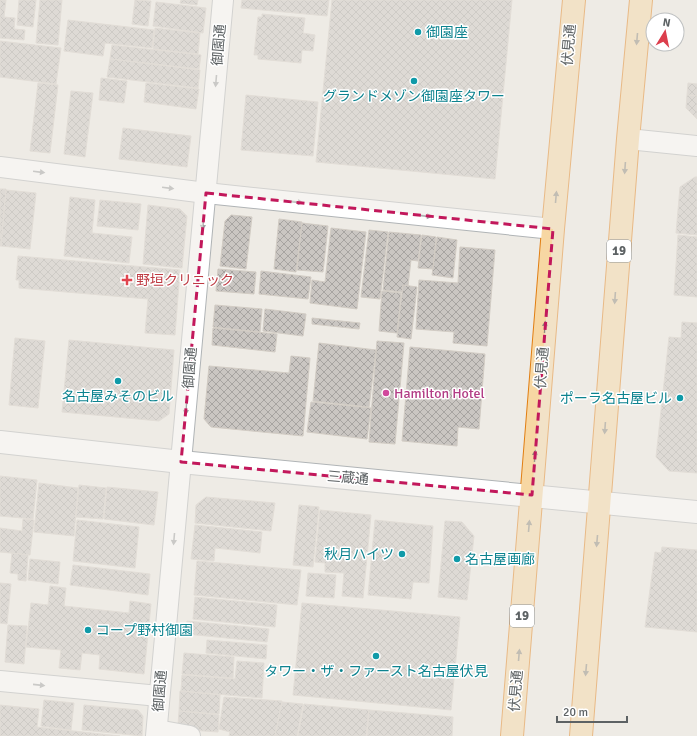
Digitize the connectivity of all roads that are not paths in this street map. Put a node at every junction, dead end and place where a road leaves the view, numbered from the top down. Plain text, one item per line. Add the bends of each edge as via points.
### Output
1 (223, 0) edge
2 (574, 0) edge
3 (640, 0) edge
4 (628, 139) junction
5 (697, 146) edge
6 (0, 167) edge
7 (206, 193) junction
8 (553, 229) junction
9 (0, 442) edge
10 (181, 462) junction
11 (532, 495) junction
12 (600, 502) junction
13 (697, 512) edge
14 (0, 681) edge
15 (159, 696) junction
16 (157, 733) edge
17 (190, 736) edge
18 (512, 736) edge
19 (581, 736) edge

1 -> 7 street, 御園通
8 -> 2 highway, 伏見通 / 19
3 -> 4 highway, 19
4 - 5 street
4 -> 12 highway, 19
6 -> 7 street
7 -> 8 street
7 -> 10 street, 御園通
11 -> 8 highway, 伏見通 / 19
9 - 10 street, 三蔵通
10 - 11 street, 三蔵通
10 -> 15 street, 御園通
11 - 12 street, 三蔵通
18 -> 11 highway, 伏見通 / 19
12 - 13 street, 三蔵通
12 -> 19 highway, 19
14 -> 15 street
15 - 16 street, 御園通
16 - 17 street

